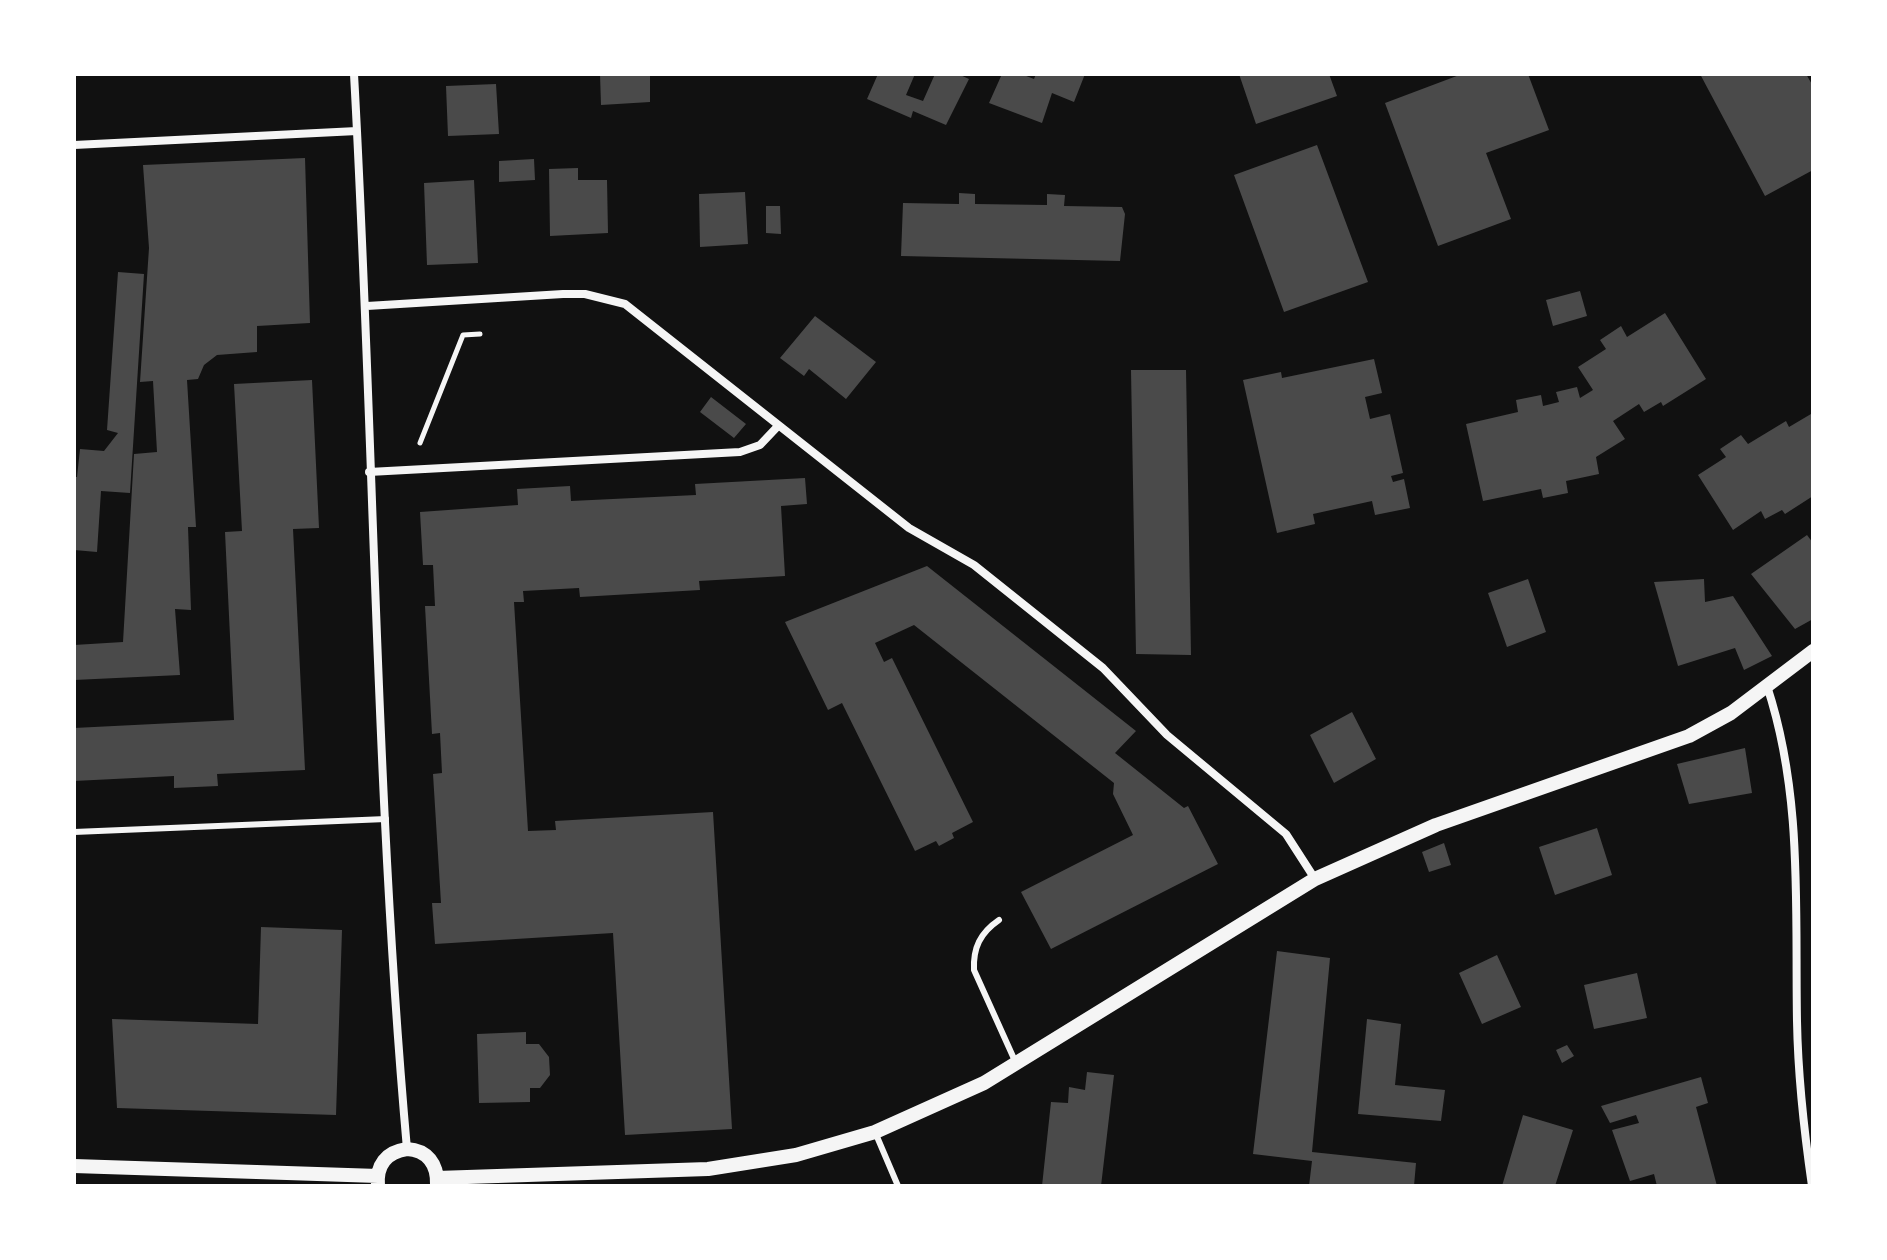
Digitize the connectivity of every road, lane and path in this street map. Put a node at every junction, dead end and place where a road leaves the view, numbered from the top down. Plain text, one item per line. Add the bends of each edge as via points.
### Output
1 (354, 74) edge
2 (357, 131) junction
3 (74, 145) edge
4 (367, 306) junction
5 (480, 334) dead end
6 (778, 426) junction
7 (420, 443) dead end
8 (369, 472) junction
9 (1813, 651) edge
10 (1767, 686) junction
11 (387, 819) junction
12 (74, 832) edge
13 (1315, 879) junction
14 (999, 920) dead end
15 (1017, 1064) junction
16 (875, 1132) junction
17 (407, 1149) junction
18 (74, 1166) edge
19 (504, 1178) junction
20 (378, 1181) edge
21 (437, 1182) edge
22 (487, 1186) edge
23 (898, 1186) edge
24 (1812, 1186) edge

1 - 2 street
2 - 3 street
2 - 4 street
4 - 6 street via 585,294 625,304
4 - 8 street
5 - 7 path via 463,335
6 - 8 street via 760,445 740,452
6 - 13 street via 909,528 974,565 1103,668 1167,735 1286,834
8 - 11 street
9 - 10 street
10 - 13 street via 1689,736 1436,825
10 - 24 street via 1793,802 1798,1063
11 - 12 lane
11 - 17 street
13 - 15 street
14 - 15 lane via 976,946 974,970
15 - 16 street
16 - 19 street via 796,1155 723,1167
16 - 23 lane
17 - 20 street via 389,1155
17 - 21 street via 428,1157
18 - 20 street
19 - 21 street
19 - 22 street

